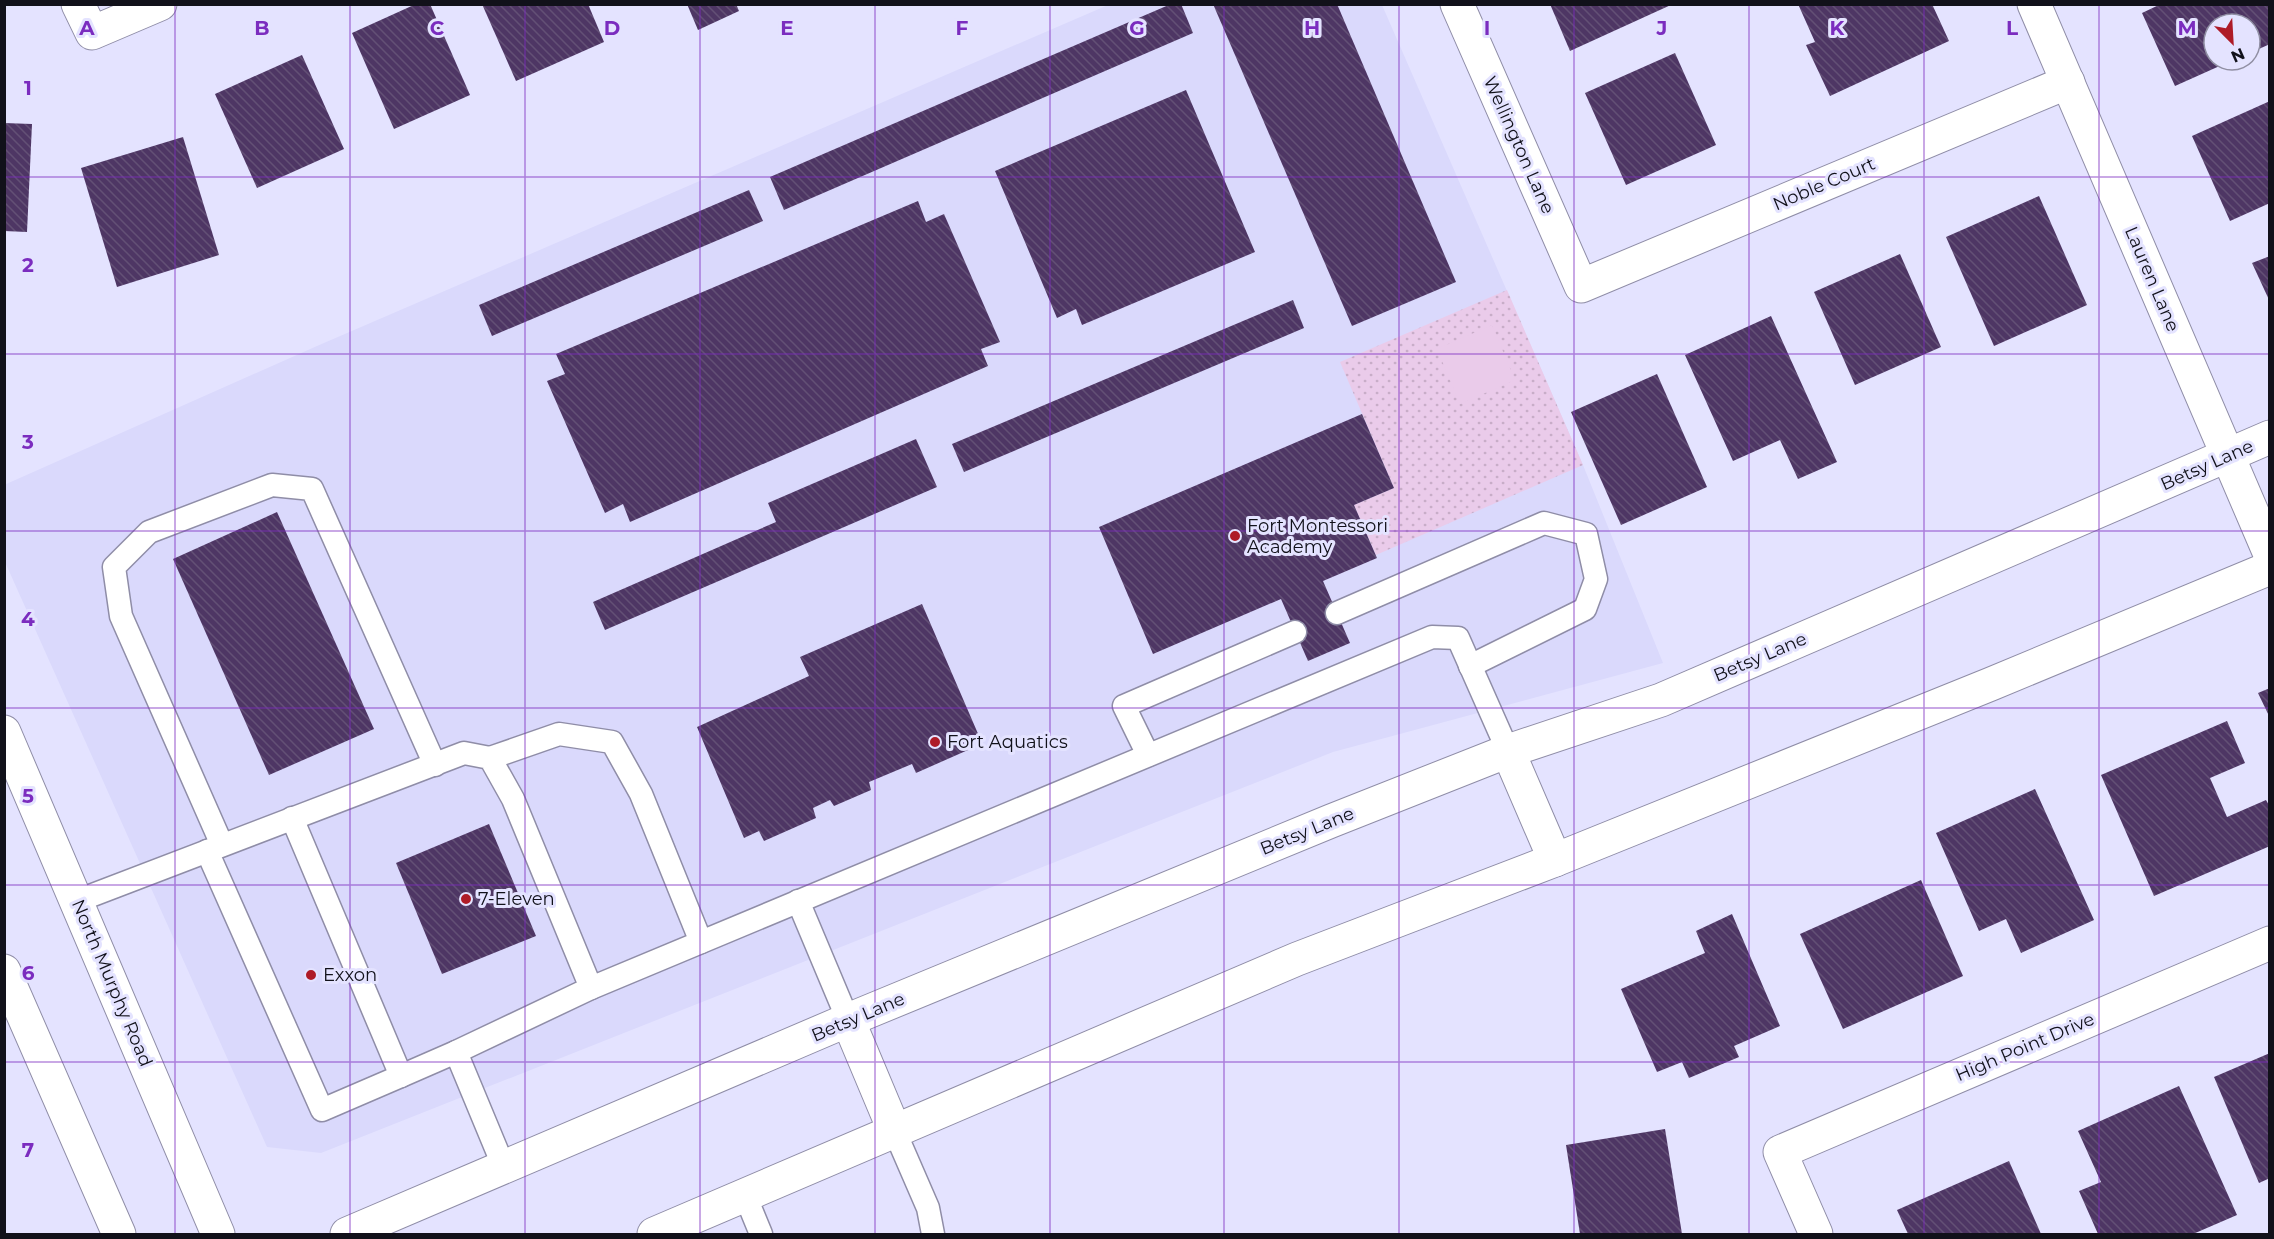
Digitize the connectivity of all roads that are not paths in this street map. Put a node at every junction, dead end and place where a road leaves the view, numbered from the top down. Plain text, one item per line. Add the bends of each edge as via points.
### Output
1 (160, 4) edge
2 (1457, 4) edge
3 (2034, 4) edge
4 (85, 19) edge
5 (2068, 82) junction
6 (1581, 286) joint
7 (2270, 437) edge
8 (2228, 456) junction
9 (2270, 554) edge
10 (2270, 568) edge
11 (1337, 613) dead end
12 (1295, 632) dead end
13 (1470, 666) junction
14 (4, 732) edge
15 (1508, 751) junction
16 (1148, 755) junction
17 (490, 758) junction
18 (435, 765) junction
19 (292, 818) junction
20 (215, 848) junction
21 (1556, 860) junction
22 (77, 901) junction
23 (798, 901) junction
24 (701, 942) junction
25 (2270, 943) edge
26 (4, 971) edge
27 (591, 988) junction
28 (848, 1020) junction
29 (456, 1052) junction
30 (401, 1076) junction
31 (895, 1132) junction
32 (505, 1170) junction
33 (745, 1195) junction
34 (119, 1234) edge
35 (218, 1234) edge
36 (347, 1234) edge
37 (654, 1234) edge
38 (761, 1234) edge
39 (933, 1234) edge
40 (1816, 1234) edge

1 - 4 main road
2 - 6 main road, Wellington Lane
3 - 5 main road, Lauren Lane
5 - 6 main road, Noble Court
5 - 8 main road, Lauren Lane
7 - 8 main road, Betsy Lane
8 - 9 main road, Lauren Lane
8 - 15 main road, Betsy Lane via 1661,700
10 - 21 main road
11 - 13 lane via 1544,523 1586,534 1596,579 1585,609
12 - 16 lane via 1125,706
13 - 15 lane
13 - 16 lane via 1458,638 1432,637
14 - 22 main road, North Murphy Road
15 - 21 main road
15 - 28 main road, Betsy Lane
16 - 23 lane
17 - 18 lane via 464,753
17 - 24 lane via 560,735 612,742 641,794
17 - 27 lane via 513,799
18 - 19 lane
18 - 20 lane via 312,489 272,485 149,532 114,567 122,616
19 - 20 lane
19 - 30 lane
20 - 22 lane
20 - 30 lane via 322,1110
21 - 31 main road via 1297,959
22 - 35 main road, North Murphy Road
23 - 24 lane
23 - 28 lane
24 - 27 lane
25 - 40 main road, High Point Drive via 1780,1152
26 - 34 main road
27 - 29 lane
28 - 31 main road
28 - 32 main road, Betsy Lane
29 - 30 lane
29 - 32 lane
31 - 33 main road
31 - 39 lane via 928,1208
32 - 36 main road, Betsy Lane
33 - 37 main road
33 - 38 lane

